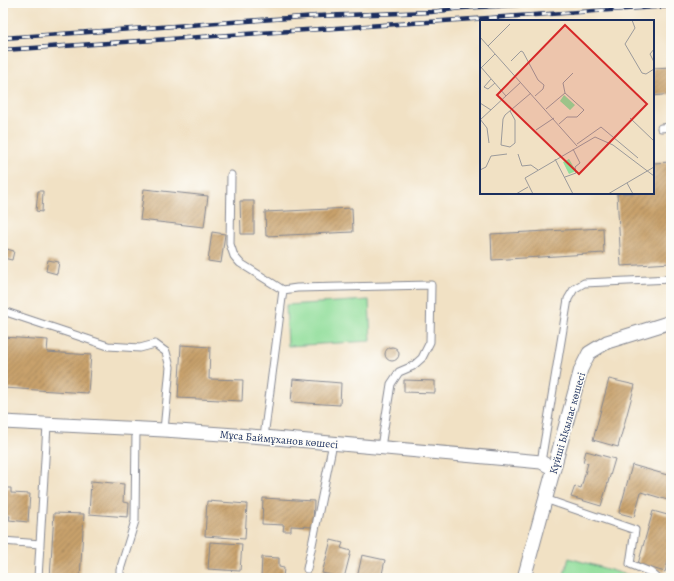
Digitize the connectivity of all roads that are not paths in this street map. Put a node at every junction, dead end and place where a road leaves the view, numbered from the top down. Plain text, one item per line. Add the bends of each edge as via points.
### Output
1 (671, 127) edge
2 (661, 128) dead end
3 (231, 175) dead end
4 (671, 279) edge
5 (283, 290) junction
6 (3, 311) edge
7 (671, 322) edge
8 (3, 422) edge
9 (47, 425) junction
10 (136, 428) junction
11 (164, 430) junction
12 (264, 437) junction
13 (333, 443) junction
14 (382, 447) junction
15 (541, 462) junction
16 (554, 469) junction
17 (545, 499) junction
18 (3, 541) edge
19 (40, 544) junction
20 (307, 569) dead end
21 (38, 578) edge
22 (120, 578) edge
23 (524, 578) edge
24 (657, 578) edge

1 - 2 lane
3 - 5 lane via 230,244 234,256 240,263
4 - 15 lane via 584,283 574,290 568,299
5 - 12 lane
5 - 14 lane via 431,285 430,342 422,358 413,366 399,372 391,384
6 - 11 lane via 108,346 140,348 155,344 166,352 170,367
7 - 16 street, Күйші Ықылас көшесі via 607,342 589,353 581,369
8 - 9 street, Мұса Баймұханов көшесі
9 - 10 street, Мұса Баймұханов көшесі
9 - 19 lane
10 - 11 street, Мұса Баймұханов көшесі
10 - 22 lane via 135,521 120,570
11 - 12 street, Мұса Баймұханов көшесі
12 - 13 street, Мұса Баймұханов көшесі
13 - 14 street, Мұса Баймұханов көшесі
13 - 20 lane
14 - 15 street, Мұса Баймұханов көшесі
15 - 16 street, Мұса Баймұханов көшесі
16 - 17 street, Күйші Ықылас көшесі
17 - 23 street, Күйші Ықылас көшесі
17 - 24 lane via 635,530 630,564 650,572
18 - 19 lane
19 - 21 lane

